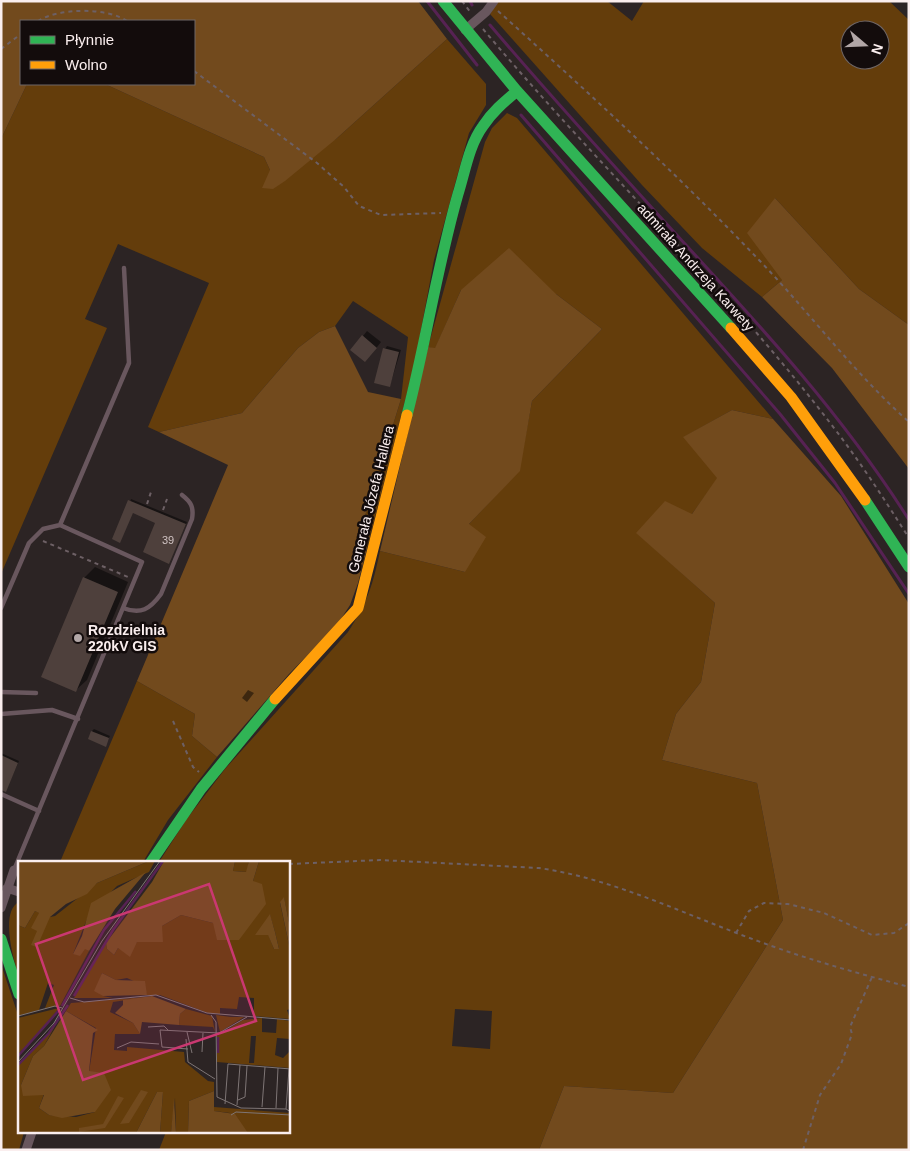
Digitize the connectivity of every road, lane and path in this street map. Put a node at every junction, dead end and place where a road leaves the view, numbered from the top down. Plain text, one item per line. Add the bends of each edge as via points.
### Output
1 (442, 1) edge
2 (492, 3) edge
3 (42, 20) edge
4 (126, 20) edge
5 (465, 30) junction
6 (20, 35) edge
7 (1, 49) edge
8 (195, 72) edge
9 (517, 91) junction
10 (453, 212) junction
11 (124, 268) dead end
12 (909, 422) edge
13 (151, 492) dead end
14 (182, 495) dead end
15 (168, 499) dead end
16 (147, 504) dead end
17 (163, 510) dead end
18 (60, 525) junction
19 (33, 537) junction
20 (909, 567) edge
21 (135, 580) junction
22 (1, 608) edge
23 (123, 608) junction
24 (1, 692) edge
25 (36, 693) dead end
26 (1, 714) edge
27 (78, 718) junction
28 (173, 721) dead end
29 (207, 778) junction
30 (1, 794) edge
31 (39, 811) junction
32 (152, 861) edge
33 (290, 864) edge
34 (14, 870) joint
35 (4, 886) edge
36 (18, 892) edge
37 (1, 908) edge
38 (909, 923) edge
39 (736, 933) junction
40 (1, 939) edge
41 (872, 977) junction
42 (909, 987) edge
43 (18, 992) edge
44 (31, 1134) edge
45 (26, 1150) edge
46 (803, 1150) edge

1 - 5 street, admirała Andrzeja Karwety
2 - 5 street
2 - 12 path via 677,176
3 - 4 path via 84,9
5 - 9 street, admirała Andrzeja Karwety
6 - 7 path
8 - 10 path via 317,163 359,206 381,215
9 - 10 street, Generała Józefa Hallera via 488,118 474,141
9 - 20 street, admirała Andrzeja Karwety via 791,397
10 - 29 street, Generała Józefa Hallera via 434,288 419,370 358,608 348,624 296,675
11 - 18 lane via 129,363
13 - 16 path
14 - 23 lane via 189,500 192,519 161,594 142,612
15 - 17 path
18 - 19 lane via 43,529
18 - 21 lane via 142,562
19 - 21 path
19 - 22 lane
21 - 23 lane
23 - 27 lane
24 - 25 lane
26 - 27 lane via 52,710
27 - 31 lane
28 - 29 path via 193,767
29 - 32 street, Generała Józefa Hallera
30 - 31 lane
31 - 34 lane
33 - 39 path via 380,860 539,868 589,878
34 - 35 street
35 - 36 street
35 - 37 street
38 - 39 path via 894,934 872,935 824,913 788,904 764,903 749,911
39 - 41 path via 808,959
40 - 43 street
41 - 42 path
41 - 46 path via 850,1027 852,1034 841,1064 816,1105
44 - 45 street

